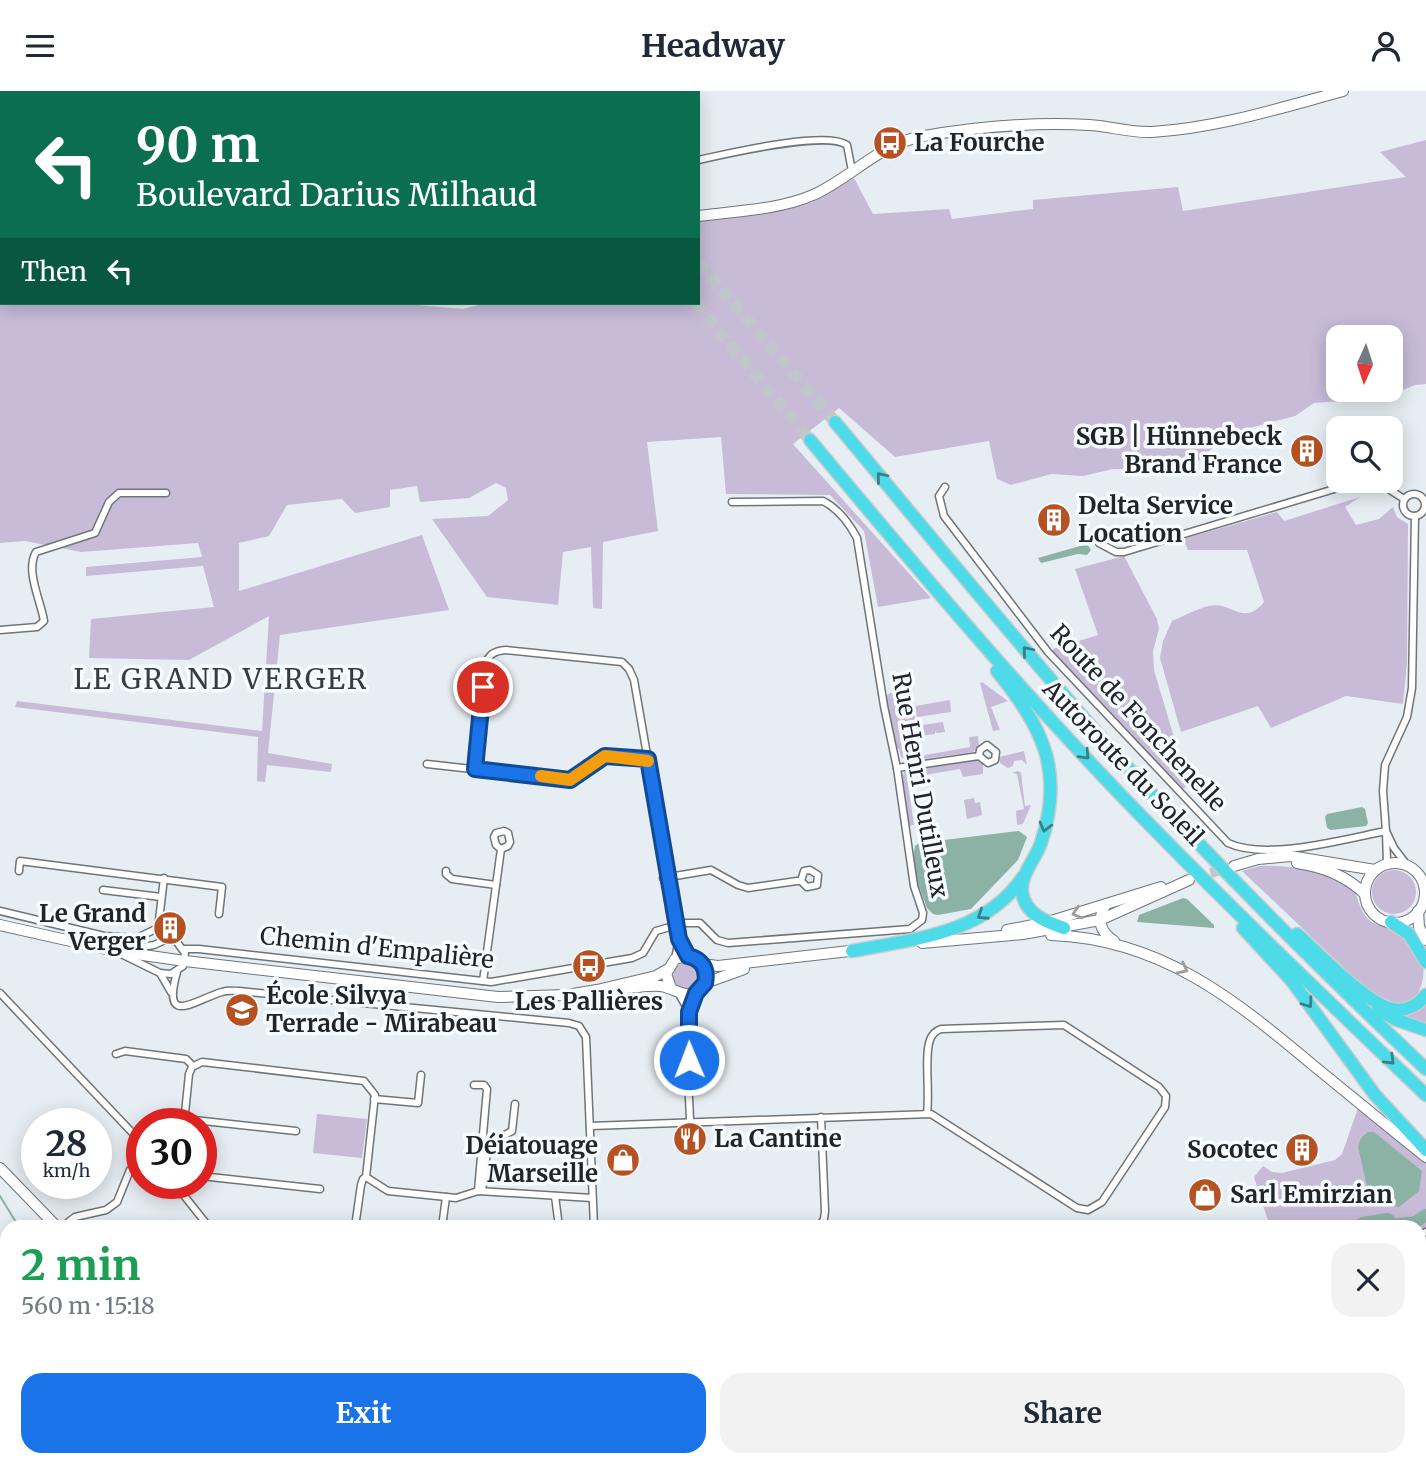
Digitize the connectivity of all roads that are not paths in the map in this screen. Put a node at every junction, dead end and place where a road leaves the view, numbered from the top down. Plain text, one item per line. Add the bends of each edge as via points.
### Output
1 (1343, 91) edge
2 (700, 160) edge
3 (852, 171) junction
4 (700, 216) edge
5 (835, 422) tunnel mouth
6 (810, 440) tunnel mouth
7 (945, 487) dead end
8 (1326, 491) edge
9 (166, 493) dead end
10 (1395, 493) edge
11 (1404, 499) junction
12 (732, 502) dead end
13 (1415, 516) junction
14 (1099, 543) dead end
15 (924, 577) junction
16 (0, 630) edge
17 (979, 756) dead end
18 (648, 759) junction
19 (427, 764) dead end
20 (897, 768) junction
21 (475, 769) junction
22 (1149, 824) junction
23 (1386, 831) junction
24 (501, 849) dead end
25 (1387, 864) junction
26 (1426, 865) edge
27 (1220, 866) junction
28 (1409, 866) junction
29 (1029, 868) junction
30 (1375, 870) junction
31 (19, 871) dead end
32 (446, 871) dead end
33 (665, 877) junction
34 (164, 878) junction
35 (801, 881) dead end
36 (496, 885) junction
37 (103, 890) dead end
38 (1425, 893) edge
39 (1365, 894) junction
40 (161, 897) junction
41 (1106, 904) junction
42 (0, 911) edge
43 (1418, 911) junction
44 (219, 914) dead end
45 (1100, 920) junction
46 (1048, 922) junction
47 (1391, 922) junction
48 (676, 924) junction
49 (0, 925) edge
50 (160, 927) junction
51 (1064, 928) junction
52 (1023, 934) junction
53 (1300, 937) junction
54 (679, 939) junction
55 (164, 940) junction
56 (944, 940) junction
57 (1426, 940) edge
58 (154, 945) junction
59 (1119, 945) junction
60 (183, 949) junction
61 (115, 951) junction
62 (852, 951) junction
63 (150, 956) junction
64 (688, 956) junction
65 (675, 959) junction
66 (781, 960) junction
67 (185, 961) junction
68 (1426, 962) edge
69 (702, 964) junction
70 (668, 969) junction
71 (158, 972) junction
72 (177, 972) junction
73 (483, 981) junction
74 (705, 983) junction
75 (597, 990) junction
76 (675, 991) junction
77 (171, 992) junction
78 (0, 993) edge
79 (696, 993) junction
80 (1426, 995) edge
81 (689, 1012) junction
82 (1426, 1030) edge
83 (116, 1054) dead end
84 (193, 1066) junction
85 (1426, 1069) edge
86 (421, 1075) dead end
87 (474, 1085) dead end
88 (1426, 1095) edge
89 (374, 1099) junction
90 (515, 1104) dead end
91 (185, 1108) edge
92 (927, 1113) junction
93 (821, 1117) junction
94 (690, 1121) junction
95 (217, 1124) edge
96 (126, 1126) edge
97 (590, 1126) junction
98 (296, 1131) dead end
99 (1426, 1150) edge
100 (1426, 1157) edge
101 (0, 1168) edge
102 (366, 1177) junction
103 (217, 1178) edge
104 (126, 1180) edge
105 (320, 1189) dead end
106 (480, 1191) junction
107 (555, 1196) junction
108 (446, 1197) junction
109 (592, 1198) junction
110 (187, 1199) edge
111 (52, 1220) edge
112 (70, 1220) edge
113 (203, 1220) edge
114 (356, 1220) edge
115 (443, 1220) edge
116 (558, 1220) edge
117 (594, 1220) edge
118 (823, 1220) edge

1 - 3 main road via 1190,128 1148,132 1090,125 1025,126 916,138
2 - 3 street via 764,146 835,140 847,145
3 - 4 main road via 798,201
27 -> 5 highway, Autoroute du Soleil via 1046,674
6 - 15 highway, Autoroute du Soleil
7 - 23 street, Route de Fonchenelle via 939,496 943,516 1048,652 1228,843 1252,850 1308,847
8 - 14 street via 1124,552
9 - 16 street via 119,493 109,502 95,533 36,552 32,571 44,621 37,627
10 - 11 street
11 - 13 street via 1403,510
11 - 13 street via 1414,493 1424,500 1424,510
12 - 20 street, Rue Henri Dutilleux via 823,501 851,527 859,542
13 - 23 street via 1419,525 1412,688 1404,724 1385,765
15 -> 22 highway, Autoroute du Soleil
15 -> 29 highway via 1023,703 1045,746 1049,812
17 - 20 street
18 - 21 street via 605,756 570,780
18 - 21 street via 634,680 622,662 506,650 495,651 485,665
18 - 33 street
19 - 21 street
20 - 48 street, Rue Henri Dutilleux via 914,886 923,913 916,926 728,943 717,940 700,923
22 -> 88 highway, Autoroute du Soleil
22 -> 99 highway via 1292,981 1375,1095
23 - 25 street
23 - 28 street
24 - 36 street
25 - 28 main road
25 - 30 main road
26 - 28 main road
27 - 53 highway
27 - 85 highway, Autoroute du Soleil
28 - 38 main road via 1422,880
29 - 46 highway via 1022,887 1024,901 1032,913
29 -> 62 highway via 998,904 965,926
30 - 39 main road
30 - 39 main road via 1290,856 1239,865 1290,862 1321,868 1344,877
31 - 34 street via 20,861
32 - 36 street via 452,879
33 - 35 street via 711,870 748,888
33 - 48 street
34 - 40 street
34 - 44 street via 222,887
36 - 73 street
37 - 40 street
38 - 43 main road
39 - 47 main road via 1376,916
40 - 50 street
41 - 45 main road
41 - 45 main road via 1189,880
41 -> 46 main road
42 - 50 street via 104,936 137,938
43 - 47 main road via 1406,920
43 - 57 main road
45 - 51 main road
45 - 59 main road via 1105,933
46 - 51 highway
46 - 56 main road
47 - 68 highway via 1409,934
48 - 54 street
48 - 73 street, Chemin d'Empalière via 656,931 643,953 632,958
49 - 61 main road
50 - 55 street
51 - 52 main road
52 - 56 main road
52 - 59 main road via 1075,936
53 - 80 highway via 1383,1006 1405,1009
53 - 82 highway via 1377,1009
54 - 64 street
54 - 65 street
55 - 58 street
55 - 60 street via 176,941
56 - 62 main road
58 - 61 street
58 - 63 street
59 -> 100 main road via 1166,961 1220,991
60 - 67 street
60 - 73 street, Chemin d'Empalière
61 - 63 main road
61 - 71 street
62 - 66 main road
63 - 67 main road
63 - 71 street
64 - 65 main road
64 - 69 main road
65 - 70 main road
66 - 69 main road
66 - 74 main road
67 - 72 street
67 - 75 main road via 498,997
69 - 74 main road
70 - 75 main road
70 - 76 main road via 667,979
71 - 72 street
71 - 77 street
72 - 77 street
74 - 79 main road
75 - 76 main road via 660,986
76 - 79 main road
76 - 81 street
77 - 97 street via 180,1006 220,992 239,991 579,1026 586,1037
78 - 96 street
79 - 81 street
81 - 94 street
83 - 84 street via 125,1051 186,1059
84 - 89 street via 202,1062 364,1081
84 - 91 street
86 - 89 street via 418,1103
87 - 106 street via 487,1089
89 - 102 street
90 - 106 street via 512,1131 488,1144
92 - 92 street via 1088,1210 1102,1202 1165,1107 1166,1096 1064,1025 941,1029 929,1043
92 - 93 street
93 - 94 street
93 - 118 street
94 - 97 street
95 - 98 street
97 - 109 street
101 - 111 main road
102 - 108 street via 387,1191
102 - 114 street
103 - 105 street
104 - 112 street via 117,1202 106,1210
106 - 107 street
106 - 108 street
107 - 109 street
107 - 116 street
108 - 115 street
109 - 117 street
110 - 113 street

